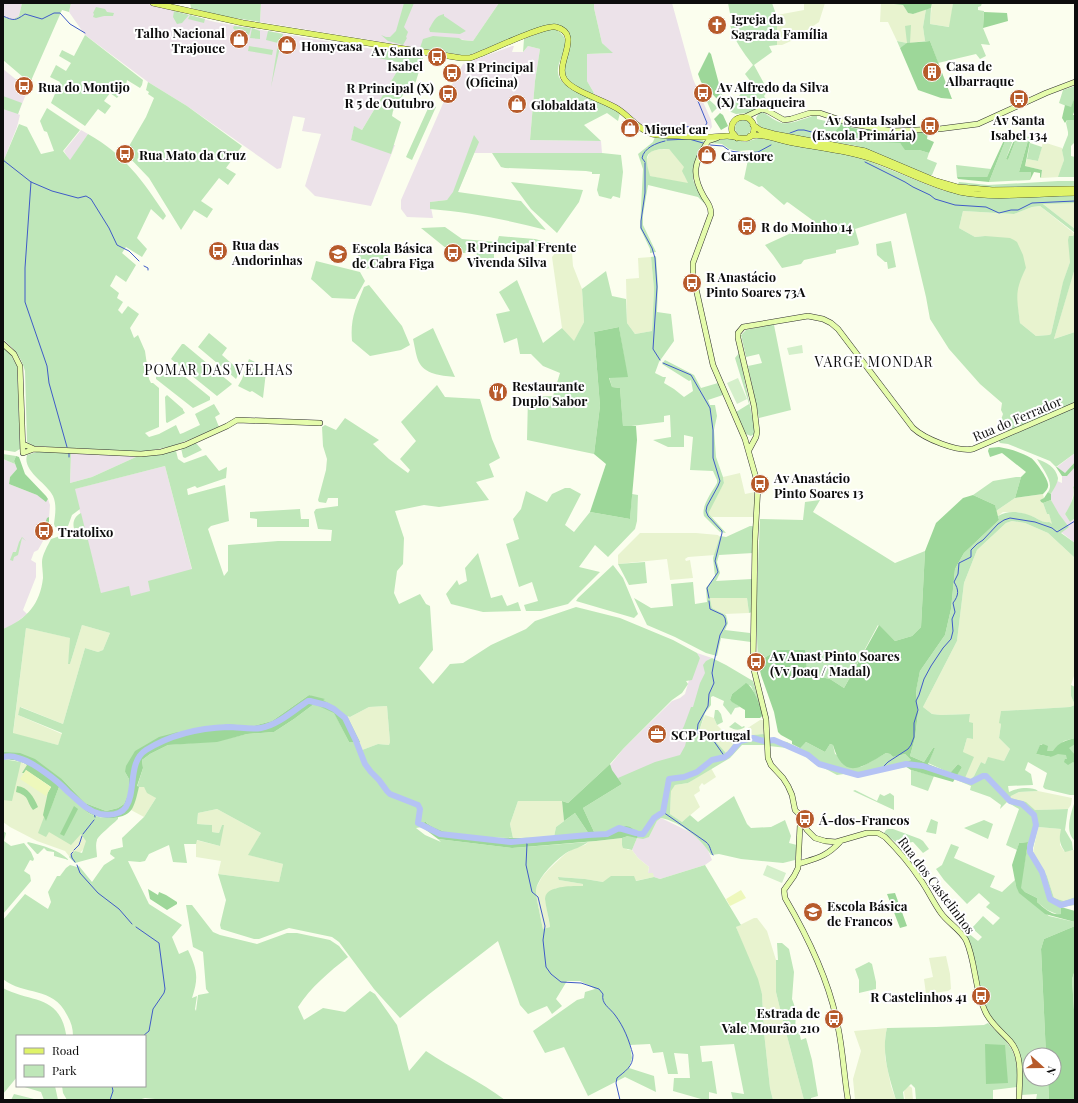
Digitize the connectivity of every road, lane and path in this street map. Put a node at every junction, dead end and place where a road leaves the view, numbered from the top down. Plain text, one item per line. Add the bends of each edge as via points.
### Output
1 (153, 3) edge
2 (1075, 82) edge
3 (756, 111) junction
4 (745, 117) junction
5 (753, 124) junction
6 (732, 125) junction
7 (722, 135) junction
8 (679, 136) junction
9 (750, 136) junction
10 (700, 137) junction
11 (708, 137) junction
12 (737, 138) junction
13 (706, 145) junction
14 (1075, 189) edge
15 (1075, 193) edge
16 (3, 344) edge
17 (1075, 405) edge
18 (320, 423) dead end
19 (749, 441) junction
20 (23, 444) junction
21 (34, 448) junction
22 (801, 824) junction
23 (840, 841) junction
24 (798, 864) junction
25 (848, 1100) edge
26 (1019, 1100) edge

1 - 8 main road via 246,24 466,58 547,27 556,27 564,32 568,40 568,49 561,70 566,82 618,108 647,132
2 - 3 street via 978,124 939,129 893,131 852,124 820,113 786,120 764,110
3 - 4 street
3 - 5 street via 752,117
4 - 5 main road
4 - 6 main road via 737,118
5 - 9 main road
5 - 14 main road via 760,130 774,134 864,151 957,187 992,190
6 - 7 main road
6 - 12 main road via 732,132
7 - 8 main road
7 - 11 main road
7 - 12 main road
7 - 13 street via 708,141
8 - 10 main road
9 - 12 main road via 744,139
9 - 15 main road via 758,135 857,154 960,192 986,195
10 - 11 main road
10 - 13 street via 706,140
11 - 13 street
13 - 19 street via 695,173 711,214 693,263 693,276 713,365
16 - 20 street via 14,354 20,366
17 - 19 street, Rua do Ferrador via 966,450 934,441 917,431 844,335 831,323 808,316 742,329 738,333 757,432
18 - 21 street via 237,420 185,445 161,452 141,454
19 - 22 street via 759,489 753,666 765,714 769,762 783,778 792,795 795,810 801,816
20 - 21 street
20 - 21 street via 23,454
22 - 23 street, Rua dos Castelinhos via 811,835 819,839
22 - 24 street
23 - 24 street via 825,855
23 - 26 street, Rua dos Castelinhos via 867,833 878,833 886,837 921,880 942,915 963,935 970,952 984,1010 1011,1042 1017,1054 1020,1065
24 - 25 street via 794,876 784,890 785,898 802,926 835,1012

